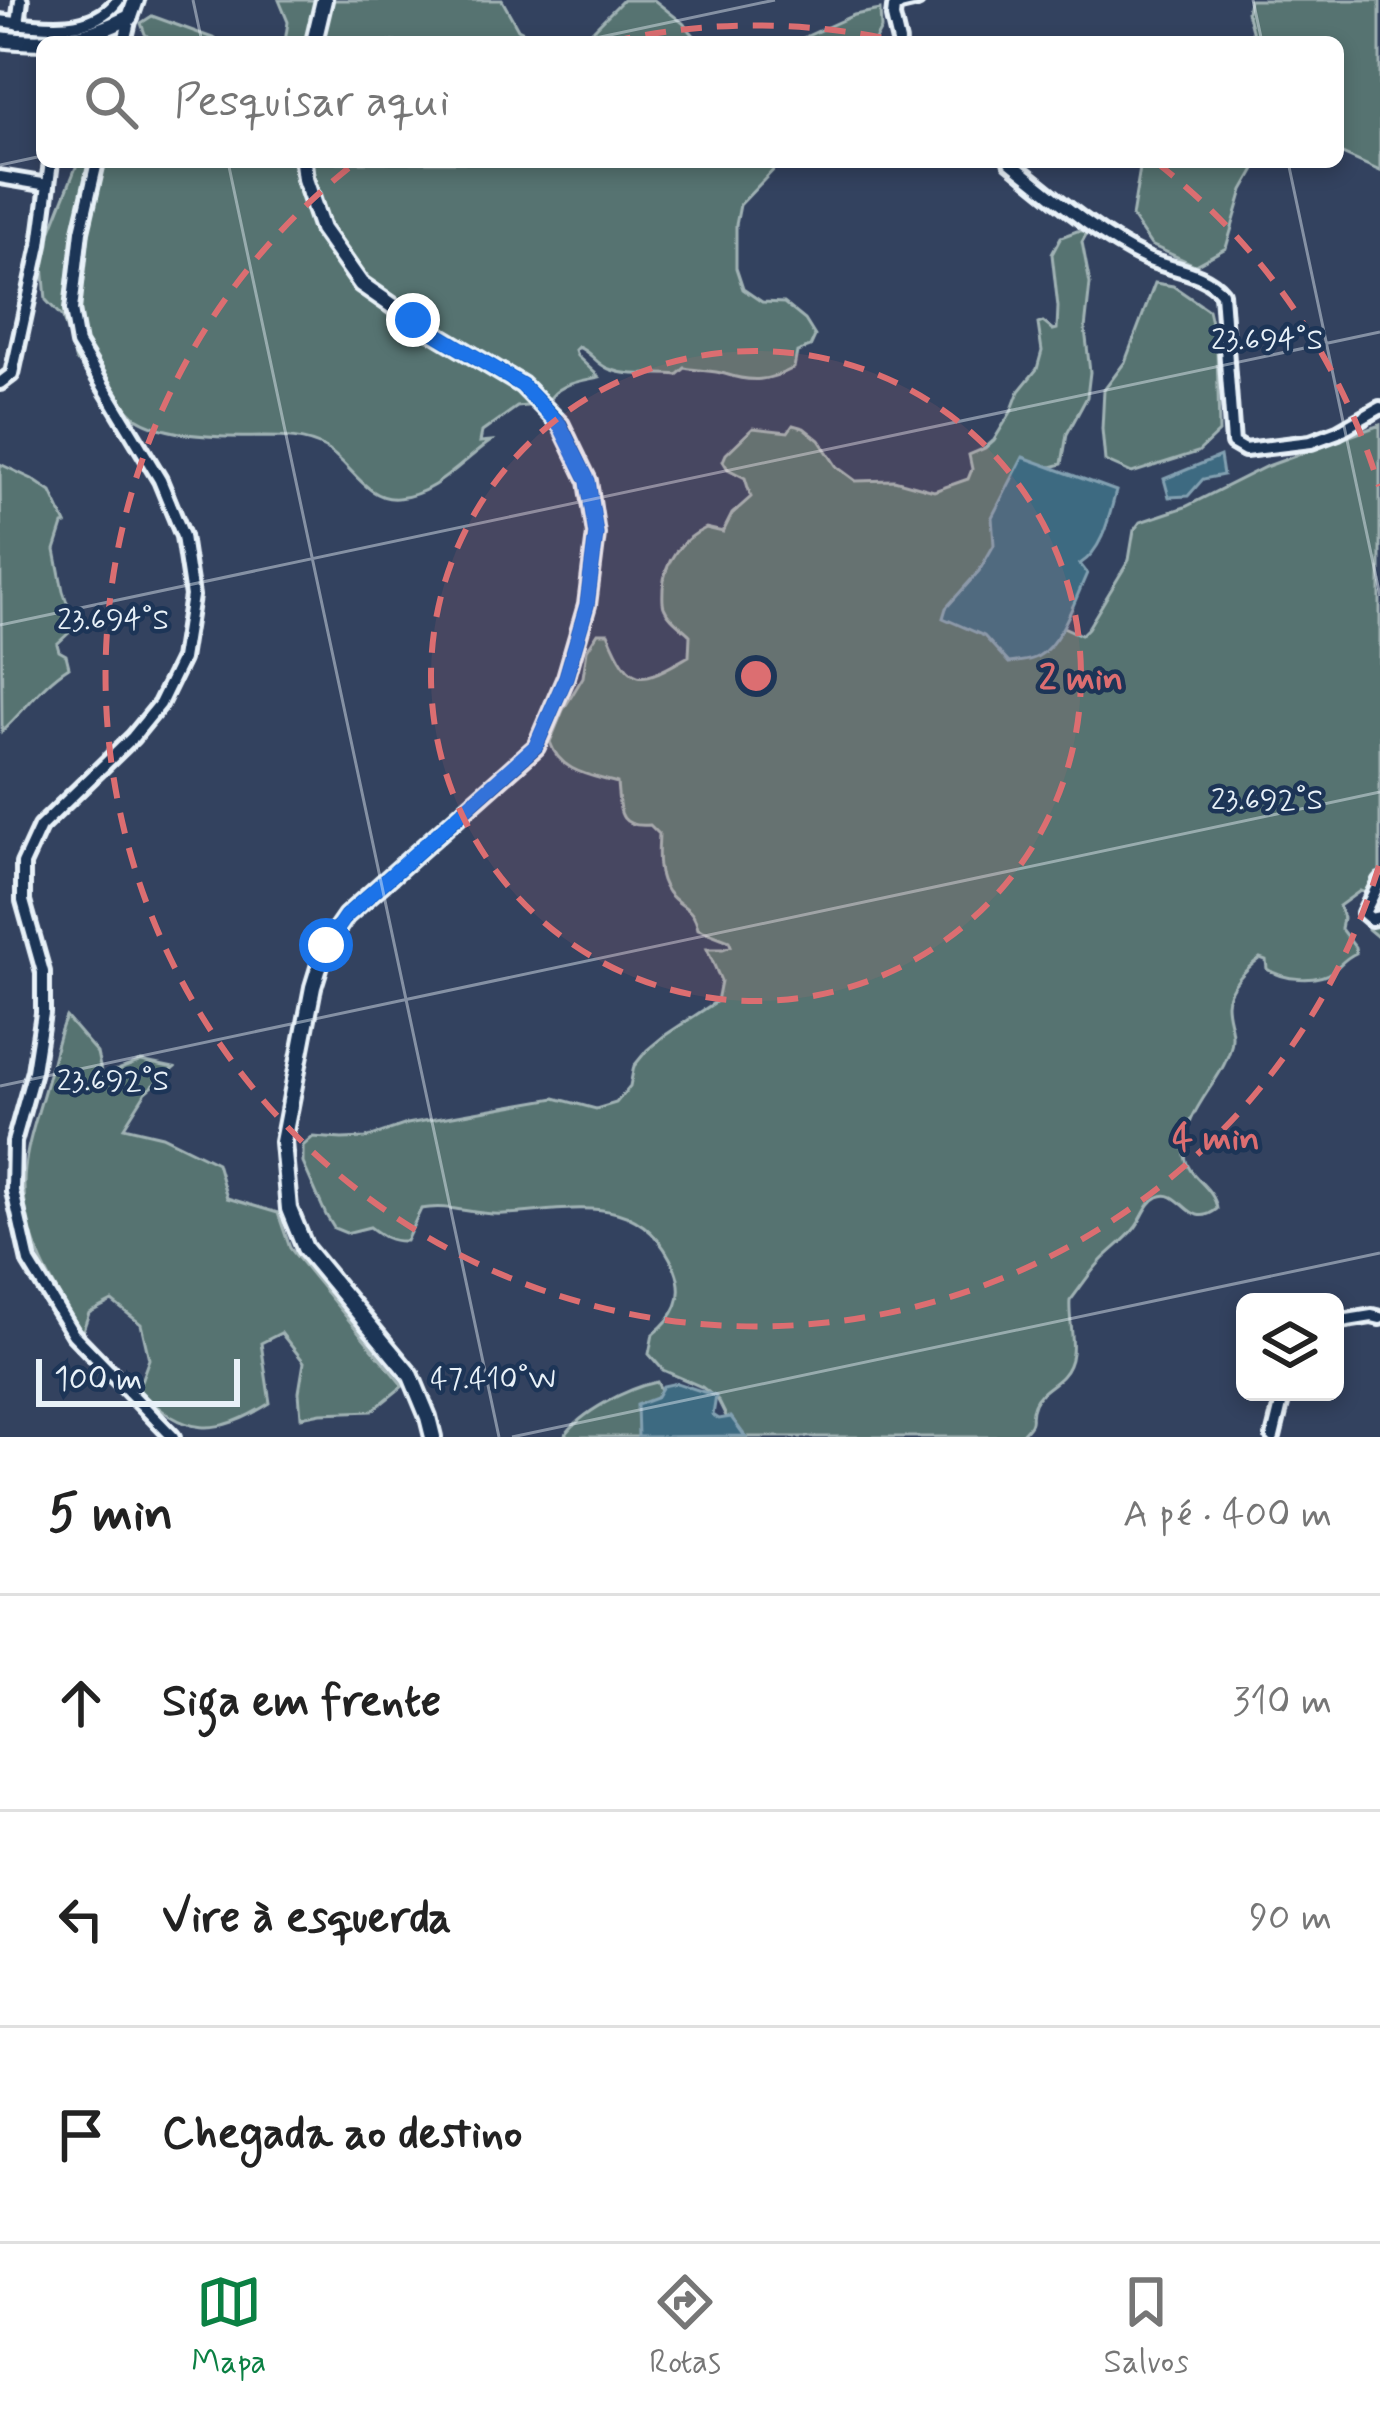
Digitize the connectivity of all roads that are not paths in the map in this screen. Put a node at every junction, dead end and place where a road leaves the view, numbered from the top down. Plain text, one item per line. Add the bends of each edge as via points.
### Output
1 (21, 0) edge
2 (118, 0) edge
3 (136, 0) edge
4 (324, 0) edge
5 (917, 0) edge
6 (130, 17) junction
7 (0, 21) edge
8 (18, 24) junction
9 (99, 36) edge
10 (125, 36) edge
11 (315, 36) edge
12 (897, 36) edge
13 (0, 39) edge
14 (36, 41) edge
15 (51, 168) edge
16 (96, 168) edge
17 (304, 168) edge
18 (1018, 168) edge
19 (0, 177) edge
20 (48, 185) junction
21 (0, 383) edge
22 (1380, 408) edge
23 (1380, 881) edge
24 (1380, 917) edge
25 (1380, 1318) edge
26 (1344, 1321) edge
27 (1282, 1401) edge
28 (173, 1437) edge
29 (434, 1437) edge
30 (1273, 1437) edge

1 - 8 street
2 - 8 street via 87,22
3 - 6 street
4 - 11 street
5 - 12 street via 894,8
6 - 9 street
6 - 10 street
7 - 8 street
13 - 14 street
15 - 20 street
16 - 28 street via 72,310 78,344 160,480 183,536 192,596 182,659 160,704 40,827 23,864 43,1013 14,1142 13,1191 29,1262 73,1334
17 - 29 street via 322,229 361,284 522,385 560,425 588,481 596,534 587,605 536,746 346,916 326,945 283,1142 290,1209 304,1247 411,1376
18 - 22 street via 1146,258 1212,281 1222,293 1237,448 1311,442
19 - 20 street
20 - 21 street via 12,374
23 - 24 street via 1364,913
25 - 26 street
27 - 30 street

